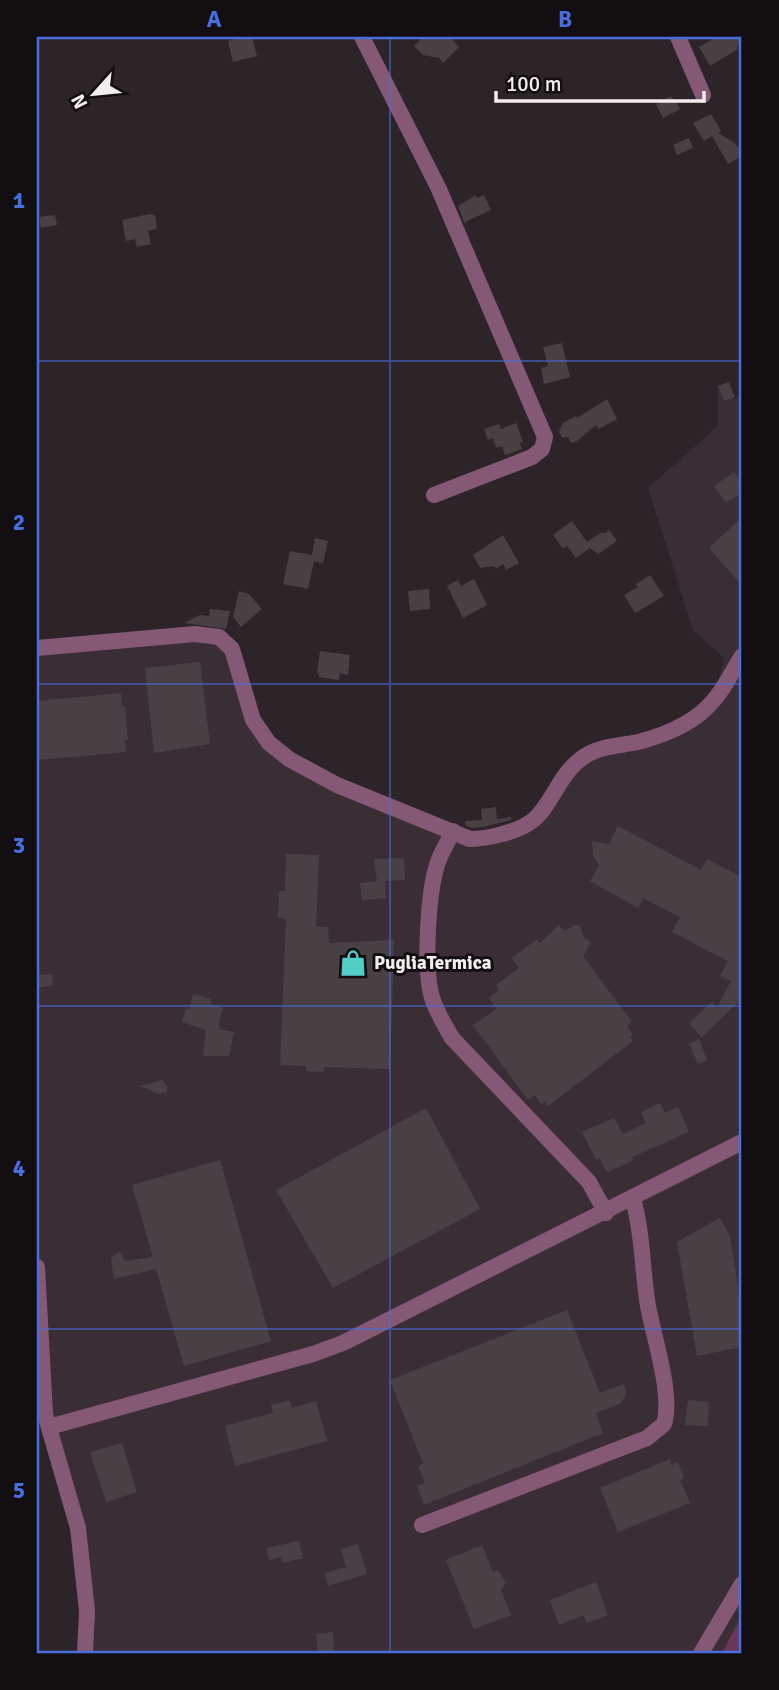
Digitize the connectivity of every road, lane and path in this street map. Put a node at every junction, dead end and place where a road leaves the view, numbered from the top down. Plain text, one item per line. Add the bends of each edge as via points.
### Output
1 (362, 37) edge
2 (678, 37) edge
3 (703, 95) dead end
4 (434, 495) dead end
5 (37, 648) edge
6 (742, 656) edge
7 (453, 831) junction
8 (742, 1142) edge
9 (633, 1199) junction
10 (606, 1213) junction
11 (37, 1267) edge
12 (49, 1427) junction
13 (422, 1525) dead end
14 (742, 1584) edge
15 (85, 1653) edge
16 (701, 1653) edge

1 - 4 street via 438,187 545,438 542,449 531,457
2 - 3 street
5 - 7 street via 195,634 219,637 232,649 253,720 269,743 337,785
6 - 7 street via 714,701 695,718 665,734 607,746 582,757 532,821 484,839
7 - 10 street via 437,866 429,922 427,967 441,1020 452,1038 589,1182
8 - 9 street
9 - 10 street
9 - 13 street via 667,1402 664,1424 648,1438
10 - 12 street via 344,1343
11 - 12 street
12 - 15 street via 78,1528 87,1611
14 - 16 street

